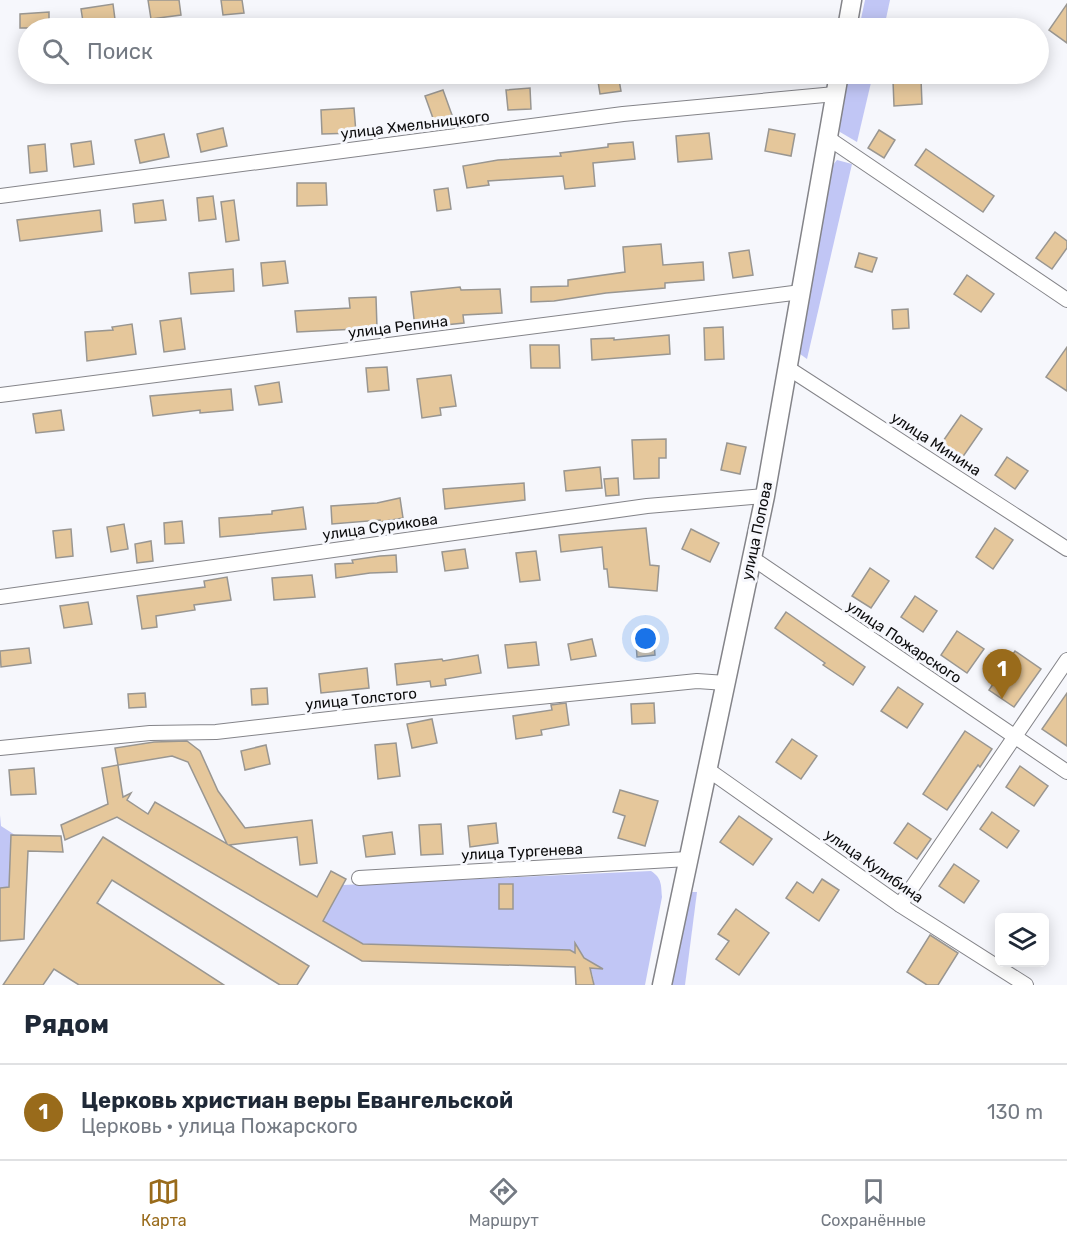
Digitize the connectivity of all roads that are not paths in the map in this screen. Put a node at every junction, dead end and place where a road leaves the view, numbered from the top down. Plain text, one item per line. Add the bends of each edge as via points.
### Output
1 (852, 0) edge
2 (849, 18) edge
3 (837, 84) edge
4 (835, 94) junction
5 (828, 138) junction
6 (0, 196) edge
7 (801, 292) junction
8 (1067, 300) edge
9 (788, 368) junction
10 (0, 395) edge
11 (765, 496) junction
12 (1067, 549) edge
13 (752, 558) junction
14 (0, 597) edge
15 (1067, 660) edge
16 (726, 683) junction
17 (1014, 737) junction
18 (0, 748) edge
19 (707, 769) junction
20 (1067, 772) edge
21 (688, 859) junction
22 (358, 878) dead end
23 (900, 905) junction
24 (662, 985) edge
25 (1026, 985) edge

1 - 2 street
3 - 4 street, улица Попова
4 - 5 street, улица Попова
4 - 6 street, улица Хмельницкого via 623,114
5 - 7 street, улица Попова
5 - 8 street
7 - 9 street, улица Попова
7 - 10 street, улица Репина
9 - 11 street, улица Попова
9 - 12 street, улица Минина
11 - 13 street, улица Попова
11 - 14 street, улица Сурикова via 647,506
13 - 16 street, улица Попова
13 - 17 street, улица Пожарского
15 - 17 street
16 - 18 street, улица Толстого via 697,681 216,732
16 - 19 street, улица Попова
17 - 20 street, улица Пожарского
17 - 23 street
19 - 21 street, улица Попова
19 - 23 street, улица Кулибина
21 - 22 street, улица Тургенева
21 - 24 street, улица Попова
23 - 25 street, улица Кулибина

